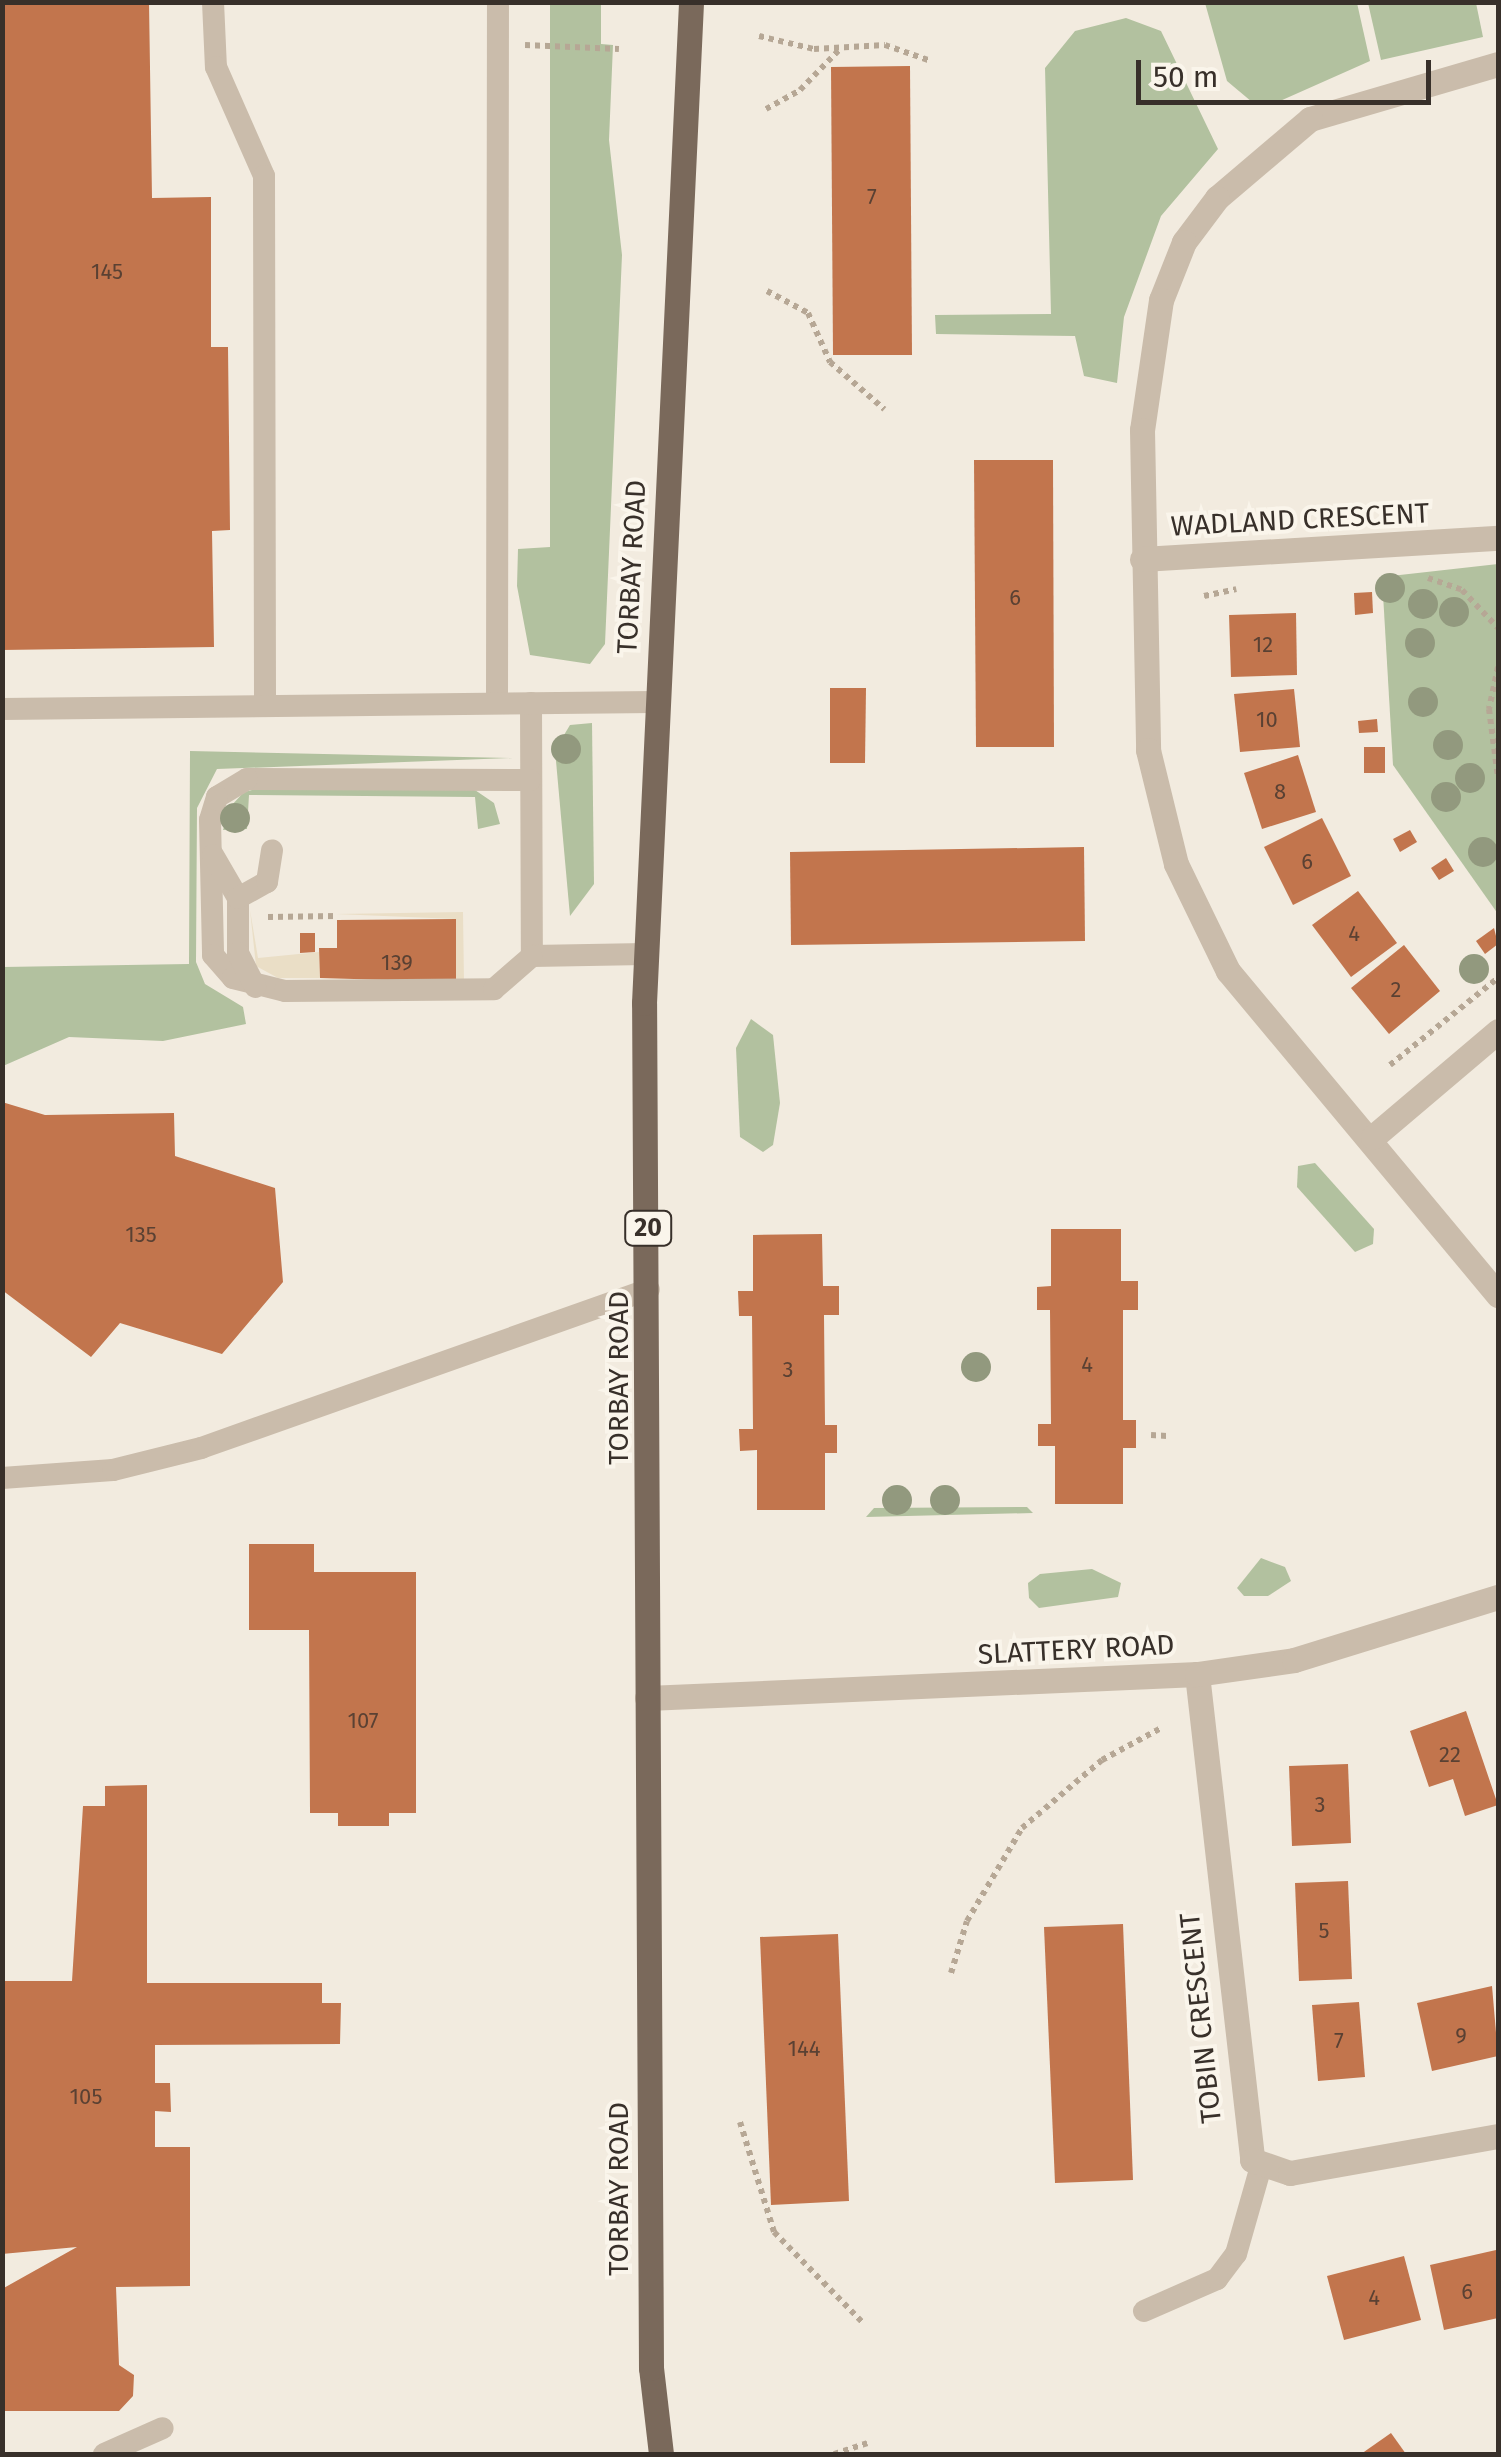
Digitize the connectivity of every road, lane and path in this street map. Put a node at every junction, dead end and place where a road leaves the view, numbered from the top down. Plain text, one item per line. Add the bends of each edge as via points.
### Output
1 (213, 2) edge
2 (498, 2) edge
3 (691, 2) edge
4 (759, 36) dead end
5 (498, 44) junction
6 (840, 48) junction
7 (619, 49) dead end
8 (931, 60) dead end
9 (1498, 64) edge
10 (766, 109) dead end
11 (767, 290) dead end
12 (884, 410) dead end
13 (1498, 538) edge
14 (1142, 559) junction
15 (1418, 578) dead end
16 (1257, 586) dead end
17 (1204, 596) dead end
18 (1498, 628) edge
19 (1498, 668) edge
20 (655, 702) junction
21 (497, 704) junction
22 (531, 704) junction
23 (265, 706) junction
24 (2, 709) edge
25 (1498, 777) edge
26 (530, 780) junction
27 (272, 850) dead end
28 (211, 852) junction
29 (238, 898) junction
30 (337, 916) dead end
31 (254, 918) dead end
32 (645, 954) junction
33 (532, 956) junction
34 (1498, 978) edge
35 (255, 987) junction
36 (1498, 1031) edge
37 (1390, 1065) dead end
38 (1373, 1136) junction
39 (649, 1290) junction
40 (1498, 1295) edge
41 (1151, 1435) dead end
42 (1167, 1436) dead end
43 (2, 1478) edge
44 (1498, 1597) edge
45 (1197, 1674) junction
46 (646, 1698) junction
47 (1161, 1728) dead end
48 (950, 1974) dead end
49 (740, 2122) dead end
50 (1498, 2136) edge
51 (1260, 2170) junction
52 (1144, 2310) dead end
53 (862, 2322) dead end
54 (163, 2428) dead end
55 (867, 2442) dead end
56 (104, 2454) edge
57 (661, 2454) edge
58 (834, 2454) edge

1 - 23 lane via 216,67 264,176
2 - 5 lane
3 - 20 main road, TORBAY ROAD / 20
4 - 6 path
5 - 7 path
5 - 21 lane
6 - 8 path via 885,45
6 - 10 path via 800,90
9 - 14 street, WADLAND CRESCENT via 1310,119 1260,156 1184,242 1146,357
11 - 12 path via 808,313 830,362
13 - 14 street, WADLAND CRESCENT
14 - 38 street via 1148,750 1176,864 1228,971
15 - 18 path via 1462,590
16 - 17 path
19 - 25 path via 1489,709
20 - 22 lane
20 - 32 main road, TORBAY ROAD / 20
21 - 22 lane
21 - 23 lane
22 - 26 lane
23 - 24 lane
26 - 28 lane via 248,778 217,797
26 - 33 lane
27 - 29 lane via 267,882
28 - 29 lane
28 - 35 lane via 214,955
29 - 35 lane via 238,953
30 - 31 path
32 - 33 lane
32 - 39 main road, TORBAY ROAD / 20
33 - 35 lane via 494,989
34 - 37 path
36 - 38 street
38 - 40 street
39 - 43 lane via 201,1448 113,1470
39 - 46 main road, TORBAY ROAD / 20
41 - 42 path
44 - 45 street, SLATTERY ROAD via 1311,1656
45 - 46 street, SLATTERY ROAD
45 - 51 street, TOBIN CRESCENT via 1240,2116
46 - 57 main road, TORBAY ROAD / 20 via 650,2368
47 - 48 path via 1102,1760 1022,1828 967,1920
49 - 53 path via 774,2232
50 - 51 street via 1331,2169
51 - 52 lane via 1236,2254 1217,2278
54 - 56 lane
55 - 58 path

